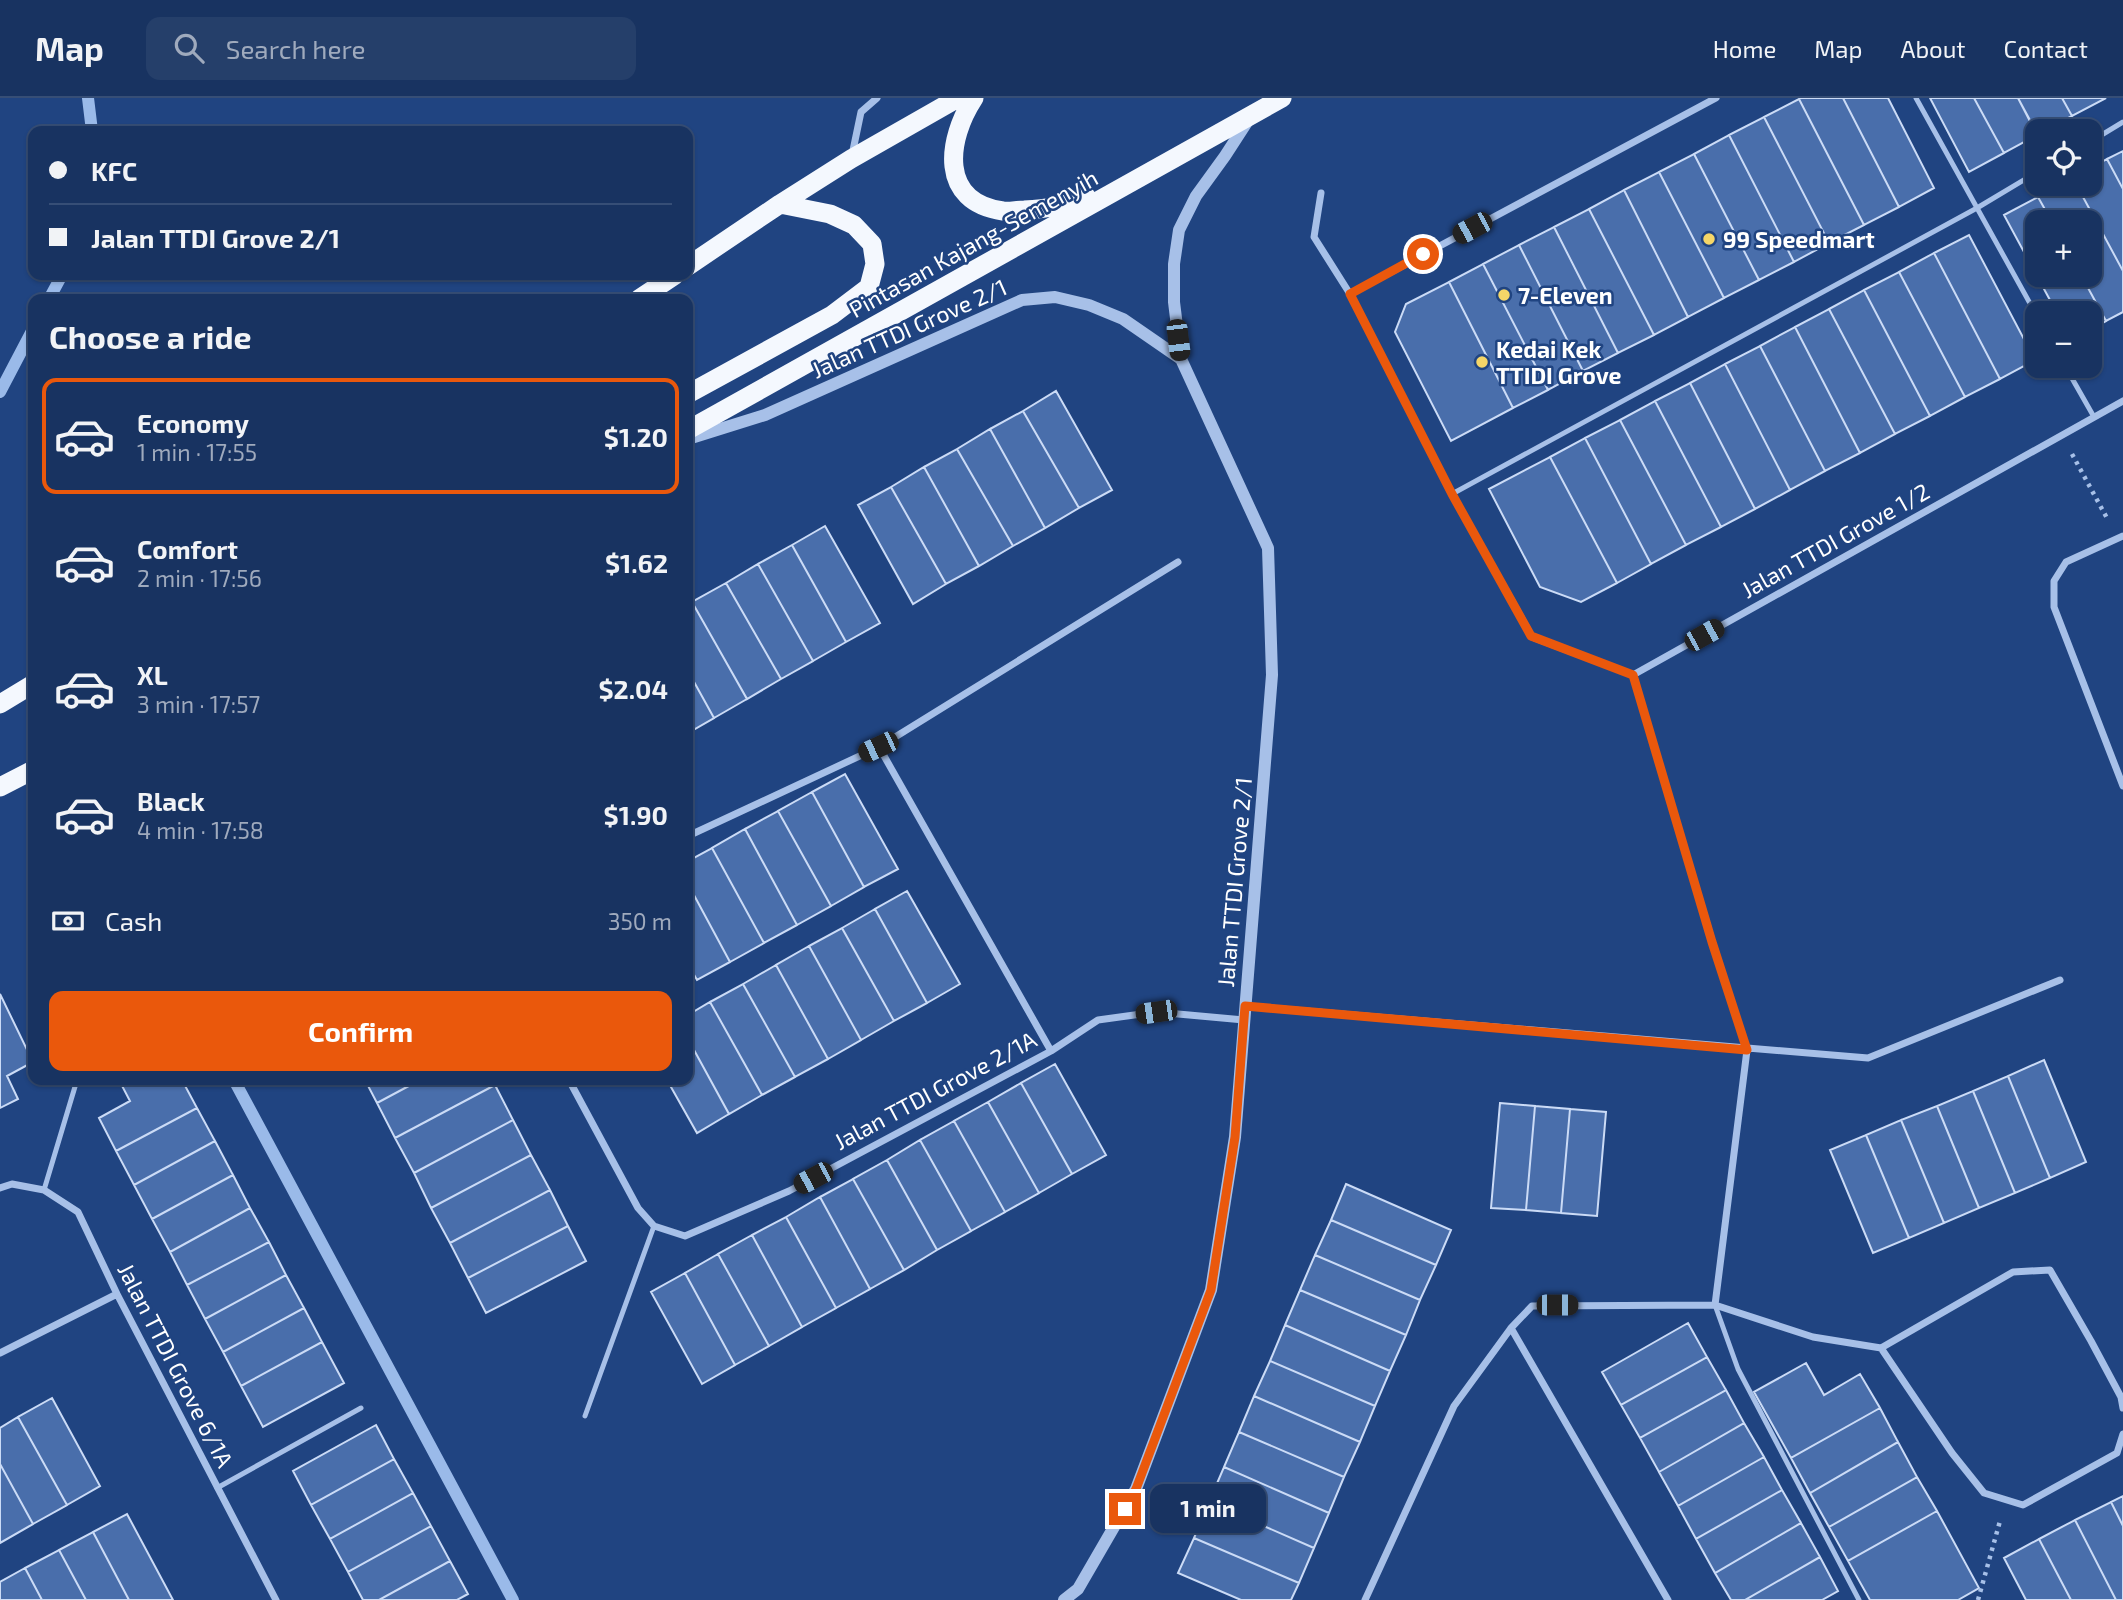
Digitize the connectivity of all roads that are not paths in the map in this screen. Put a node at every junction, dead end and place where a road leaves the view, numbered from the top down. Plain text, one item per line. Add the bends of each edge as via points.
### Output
1 (877, 98) edge
2 (958, 98) edge
3 (974, 98) edge
4 (1282, 98) edge
5 (1716, 98) edge
6 (1916, 98) edge
7 (1251, 115) junction
8 (2123, 122) edge
9 (2102, 135) edge
10 (851, 159) junction
11 (1143, 176) junction
12 (2025, 179) edge
13 (1321, 193) dead end
14 (780, 204) junction
15 (1977, 208) junction
16 (693, 263) edge
17 (668, 280) edge
18 (646, 294) edge
19 (1350, 294) junction
20 (2029, 301) edge
21 (1181, 359) junction
22 (2072, 378) edge
23 (693, 391) edge
24 (2123, 401) edge
25 (2094, 417) junction
26 (693, 427) edge
27 (693, 437) edge
28 (1452, 494) junction
29 (2120, 538) edge
30 (1178, 562) dead end
31 (1633, 675) junction
32 (28, 687) edge
33 (0, 704) edge
34 (878, 747) junction
35 (28, 773) edge
36 (2123, 786) edge
37 (0, 787) edge
38 (693, 833) edge
39 (2060, 980) dead end
40 (1245, 1006) junction
41 (1244, 1020) junction
42 (1747, 1050) junction
43 (1051, 1051) junction
44 (76, 1085) edge
45 (572, 1085) edge
46 (0, 1188) edge
47 (44, 1190) junction
48 (654, 1226) junction
49 (117, 1294) junction
50 (1715, 1305) junction
51 (1511, 1328) junction
52 (1881, 1348) junction
53 (0, 1353) edge
54 (361, 1408) dead end
55 (2123, 1408) edge
56 (585, 1416) dead end
57 (2123, 1434) edge
58 (217, 1488) junction
59 (275, 1600) edge
60 (1064, 1600) edge
61 (1365, 1600) edge
62 (1668, 1600) edge
63 (1858, 1600) edge

1 - 10 street via 861,112
2 - 10 highway
3 - 11 highway via 953,147 954,174 963,191 982,205 1003,211 1054,208
4 - 7 highway, Pintasan Kajang-Semenyih
5 - 19 street
6 - 15 lane
7 - 11 highway, Pintasan Kajang-Semenyih
7 - 21 street, Jalan TTDI Grove 2/1 via 1196,196 1180,230 1174,302
8 - 9 lane
10 - 14 highway
11 - 26 highway, Pintasan Kajang-Semenyih
12 - 15 lane
13 - 19 street via 1314,237
14 - 16 highway
14 - 23 highway via 830,214 854,225 872,244 875,264 869,287 832,315
15 - 20 lane
15 - 28 lane
17 - 18 highway
19 - 28 street
21 - 27 street, Jalan TTDI Grove 2/1 via 1123,319 1089,305 1055,297 1021,300 765,415
21 - 40 street, Jalan TTDI Grove 2/1 via 1268,548 1272,675
22 - 25 lane
24 - 25 street, Jalan TTDI Grove 1/2
25 - 31 street, Jalan TTDI Grove 1/2
28 - 31 street via 1531,636
29 - 36 street via 2066,562 2054,581 2054,607
30 - 34 street
31 - 42 street
32 - 33 highway
34 - 38 street
34 - 43 street
35 - 37 highway
39 - 42 street via 1868,1058
40 - 41 street, Jalan TTDI Grove 2/1
40 - 42 street
41 - 43 street, Jalan TTDI Grove 2/1A via 1156,1012 1098,1020
41 - 60 street, Jalan TTDI Grove 2/1 via 1235,1137 1211,1290 1136,1489 1078,1588
42 - 50 street
43 - 48 street, Jalan TTDI Grove 2/1A via 789,1191 685,1236
44 - 47 lane
45 - 48 street via 638,1208
46 - 47 street, Jalan TTDI Grove 6/1A via 12,1184
47 - 49 street, Jalan TTDI Grove 6/1A via 78,1212
48 - 56 lane
49 - 53 street
49 - 58 street, Jalan TTDI Grove 6/1A
50 - 51 street via 1532,1306
50 - 52 street via 1813,1337
50 - 63 lane via 1738,1369
51 - 61 street via 1454,1406
51 - 62 street
52 - 55 street via 2013,1272 2050,1270 2091,1340
52 - 57 street via 1983,1493 2023,1505 2117,1453
54 - 58 lane
58 - 59 street, Jalan TTDI Grove 6/1A

